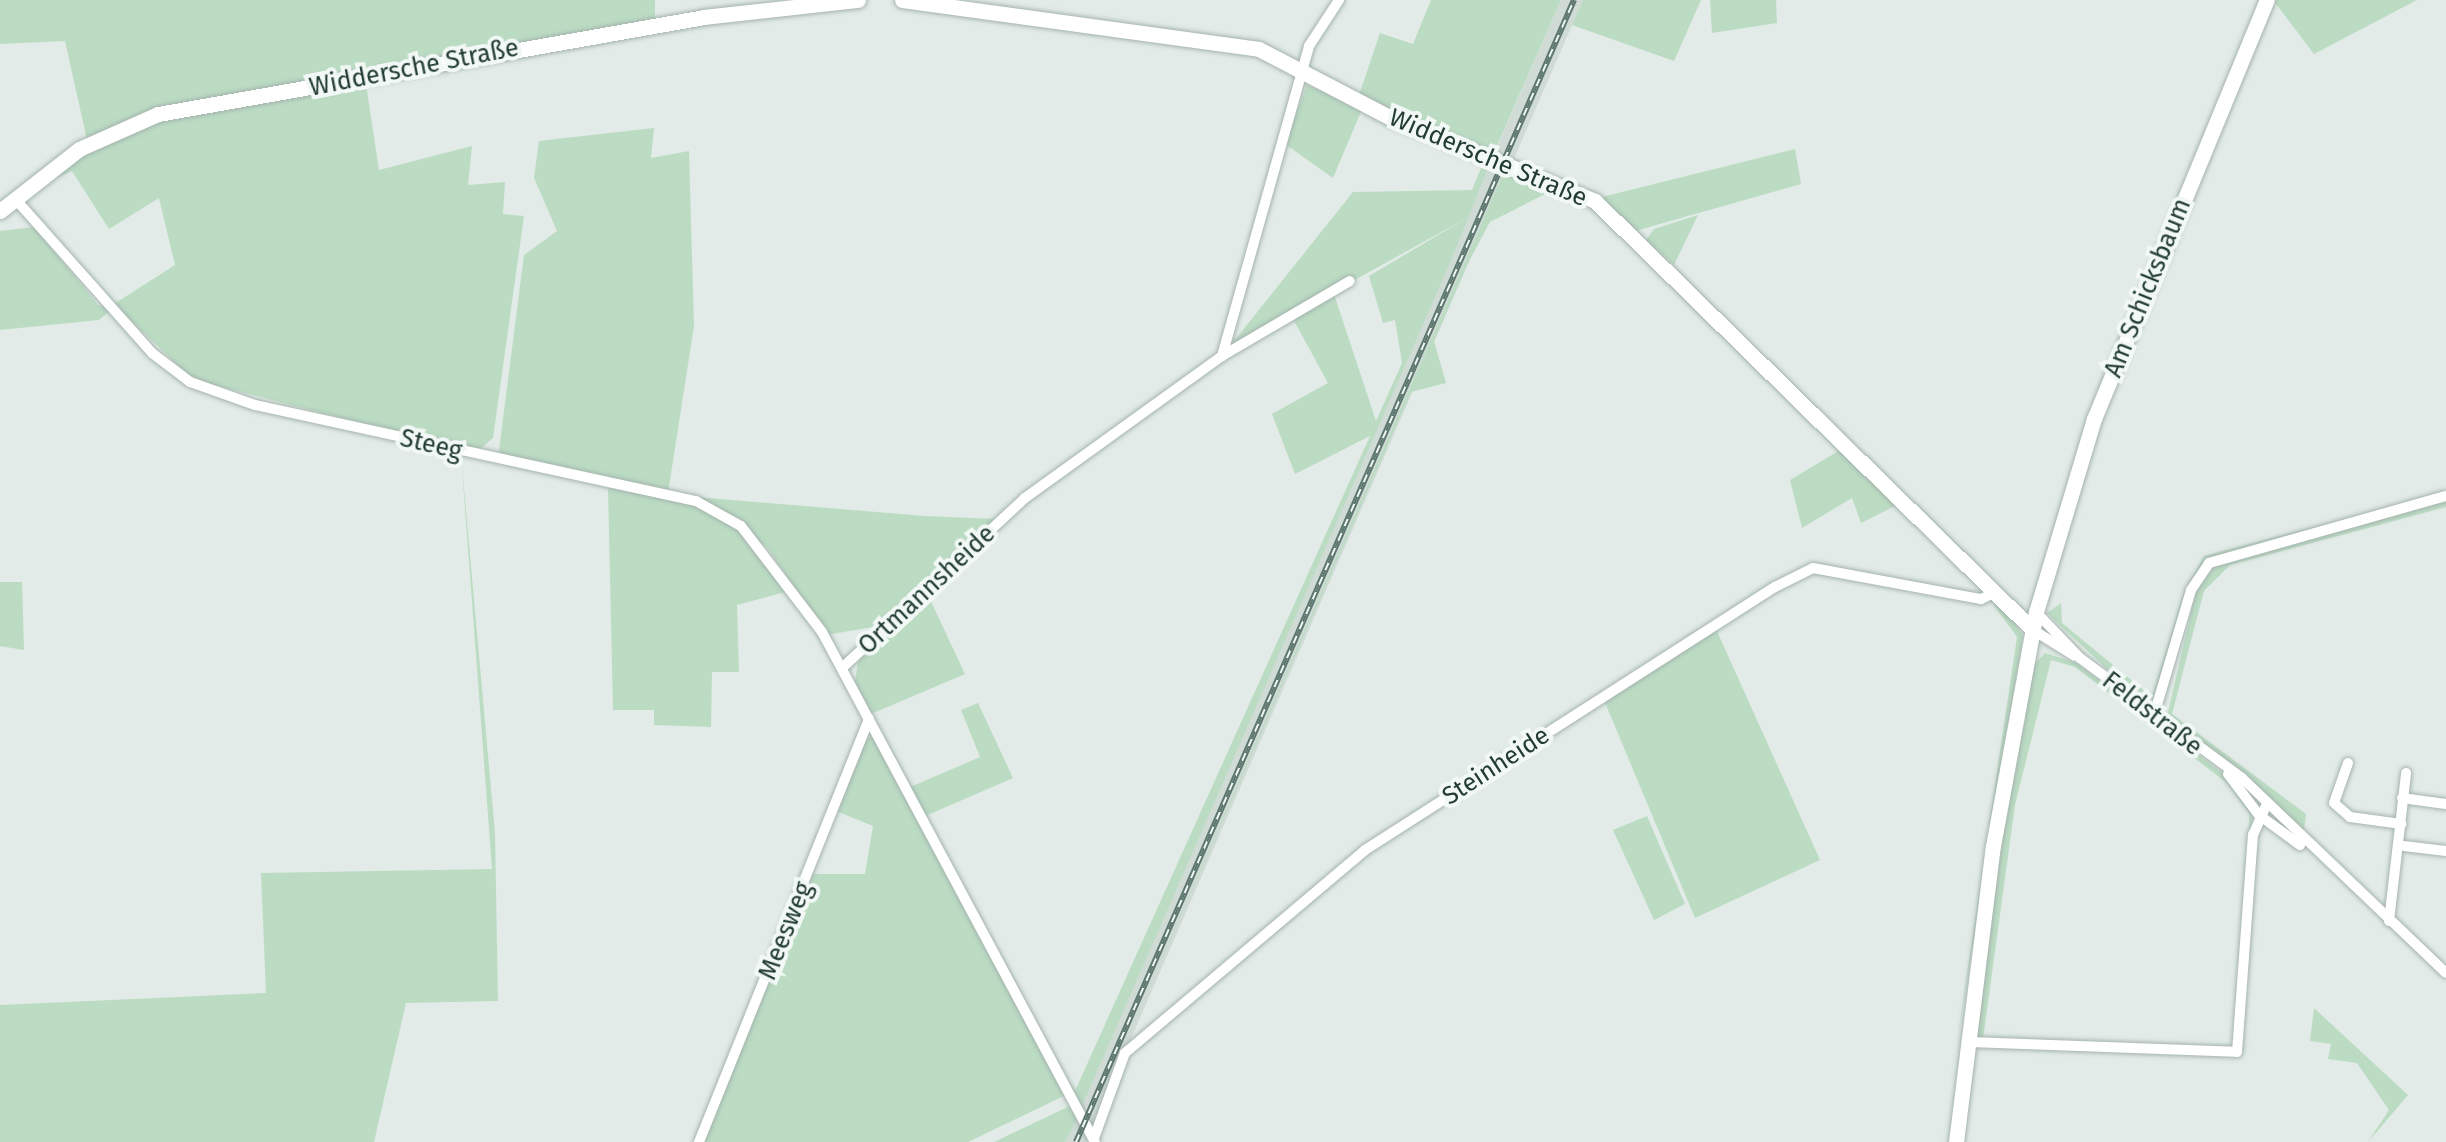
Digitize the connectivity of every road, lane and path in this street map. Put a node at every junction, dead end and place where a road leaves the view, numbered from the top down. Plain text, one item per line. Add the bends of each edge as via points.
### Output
1 (858, 0) edge
2 (902, 0) edge
3 (1339, 0) edge
4 (2267, 0) edge
5 (1302, 69) junction
6 (18, 202) junction
7 (0, 211) edge
8 (1350, 282) dead end
9 (1222, 356) junction
10 (2446, 496) edge
11 (1996, 592) junction
12 (2036, 612) junction
13 (2033, 630) junction
14 (2080, 658) junction
15 (842, 668) junction
16 (2154, 716) junction
17 (869, 719) junction
18 (2348, 764) dead end
19 (2224, 769) junction
20 (2406, 773) dead end
21 (2402, 798) junction
22 (2267, 804) junction
23 (2446, 804) edge
24 (2259, 815) junction
25 (2402, 824) junction
26 (2404, 846) junction
27 (2306, 848) junction
28 (2446, 852) edge
29 (2389, 921) junction
30 (2446, 973) edge
31 (1968, 1042) junction
32 (1078, 1111) joint
33 (1094, 1140) edge
34 (698, 1142) edge
35 (1956, 1142) edge

1 - 6 street, Widdersche Straße via 704,16 158,114 79,149 27,184
2 - 5 street, Widdersche Straße via 1203,35
3 - 5 street
4 - 12 street, Am Schicksbaum via 2094,418
5 - 9 street
5 - 11 street, Widdersche Straße via 1391,118 1595,201
6 - 7 street, Widdersche Straße
6 - 15 street, Steeg via 152,354 190,382 720,512 770,555
8 - 9 street, Ortmannsheide
9 - 15 street, Ortmannsheide via 1025,498
10 - 16 street via 2209,562 2191,590
11 - 12 street
11 - 13 street, Widdersche Straße
11 - 33 street, Steinheide via 1981,599 1812,568 1776,587 1364,850 1125,1053
12 - 13 street, Am Schicksbaum
12 - 14 street, Feldstraße
13 - 14 street, Feldstraße
13 - 31 street, Am Schicksbaum
14 - 16 street, Feldstraße
15 - 17 street, Ortmannsheide
16 - 19 street, Feldstraße
17 - 32 street, Ortmannsheide
17 - 34 street, Meesweg
18 - 25 street via 2334,803 2350,817
19 - 22 street, Feldstraße
19 - 24 street, Feldstraße
20 - 21 street
21 - 23 street
21 - 25 street
22 - 24 street
22 - 27 street, Feldstraße
24 - 27 street, Feldstraße
24 - 31 street via 2238,1052
25 - 26 street
26 - 28 street
26 - 29 street
27 - 29 street, Feldstraße
29 - 30 street, Feldstraße
31 - 35 street, Am Schicksbaum
32 - 33 street, Steinheide

